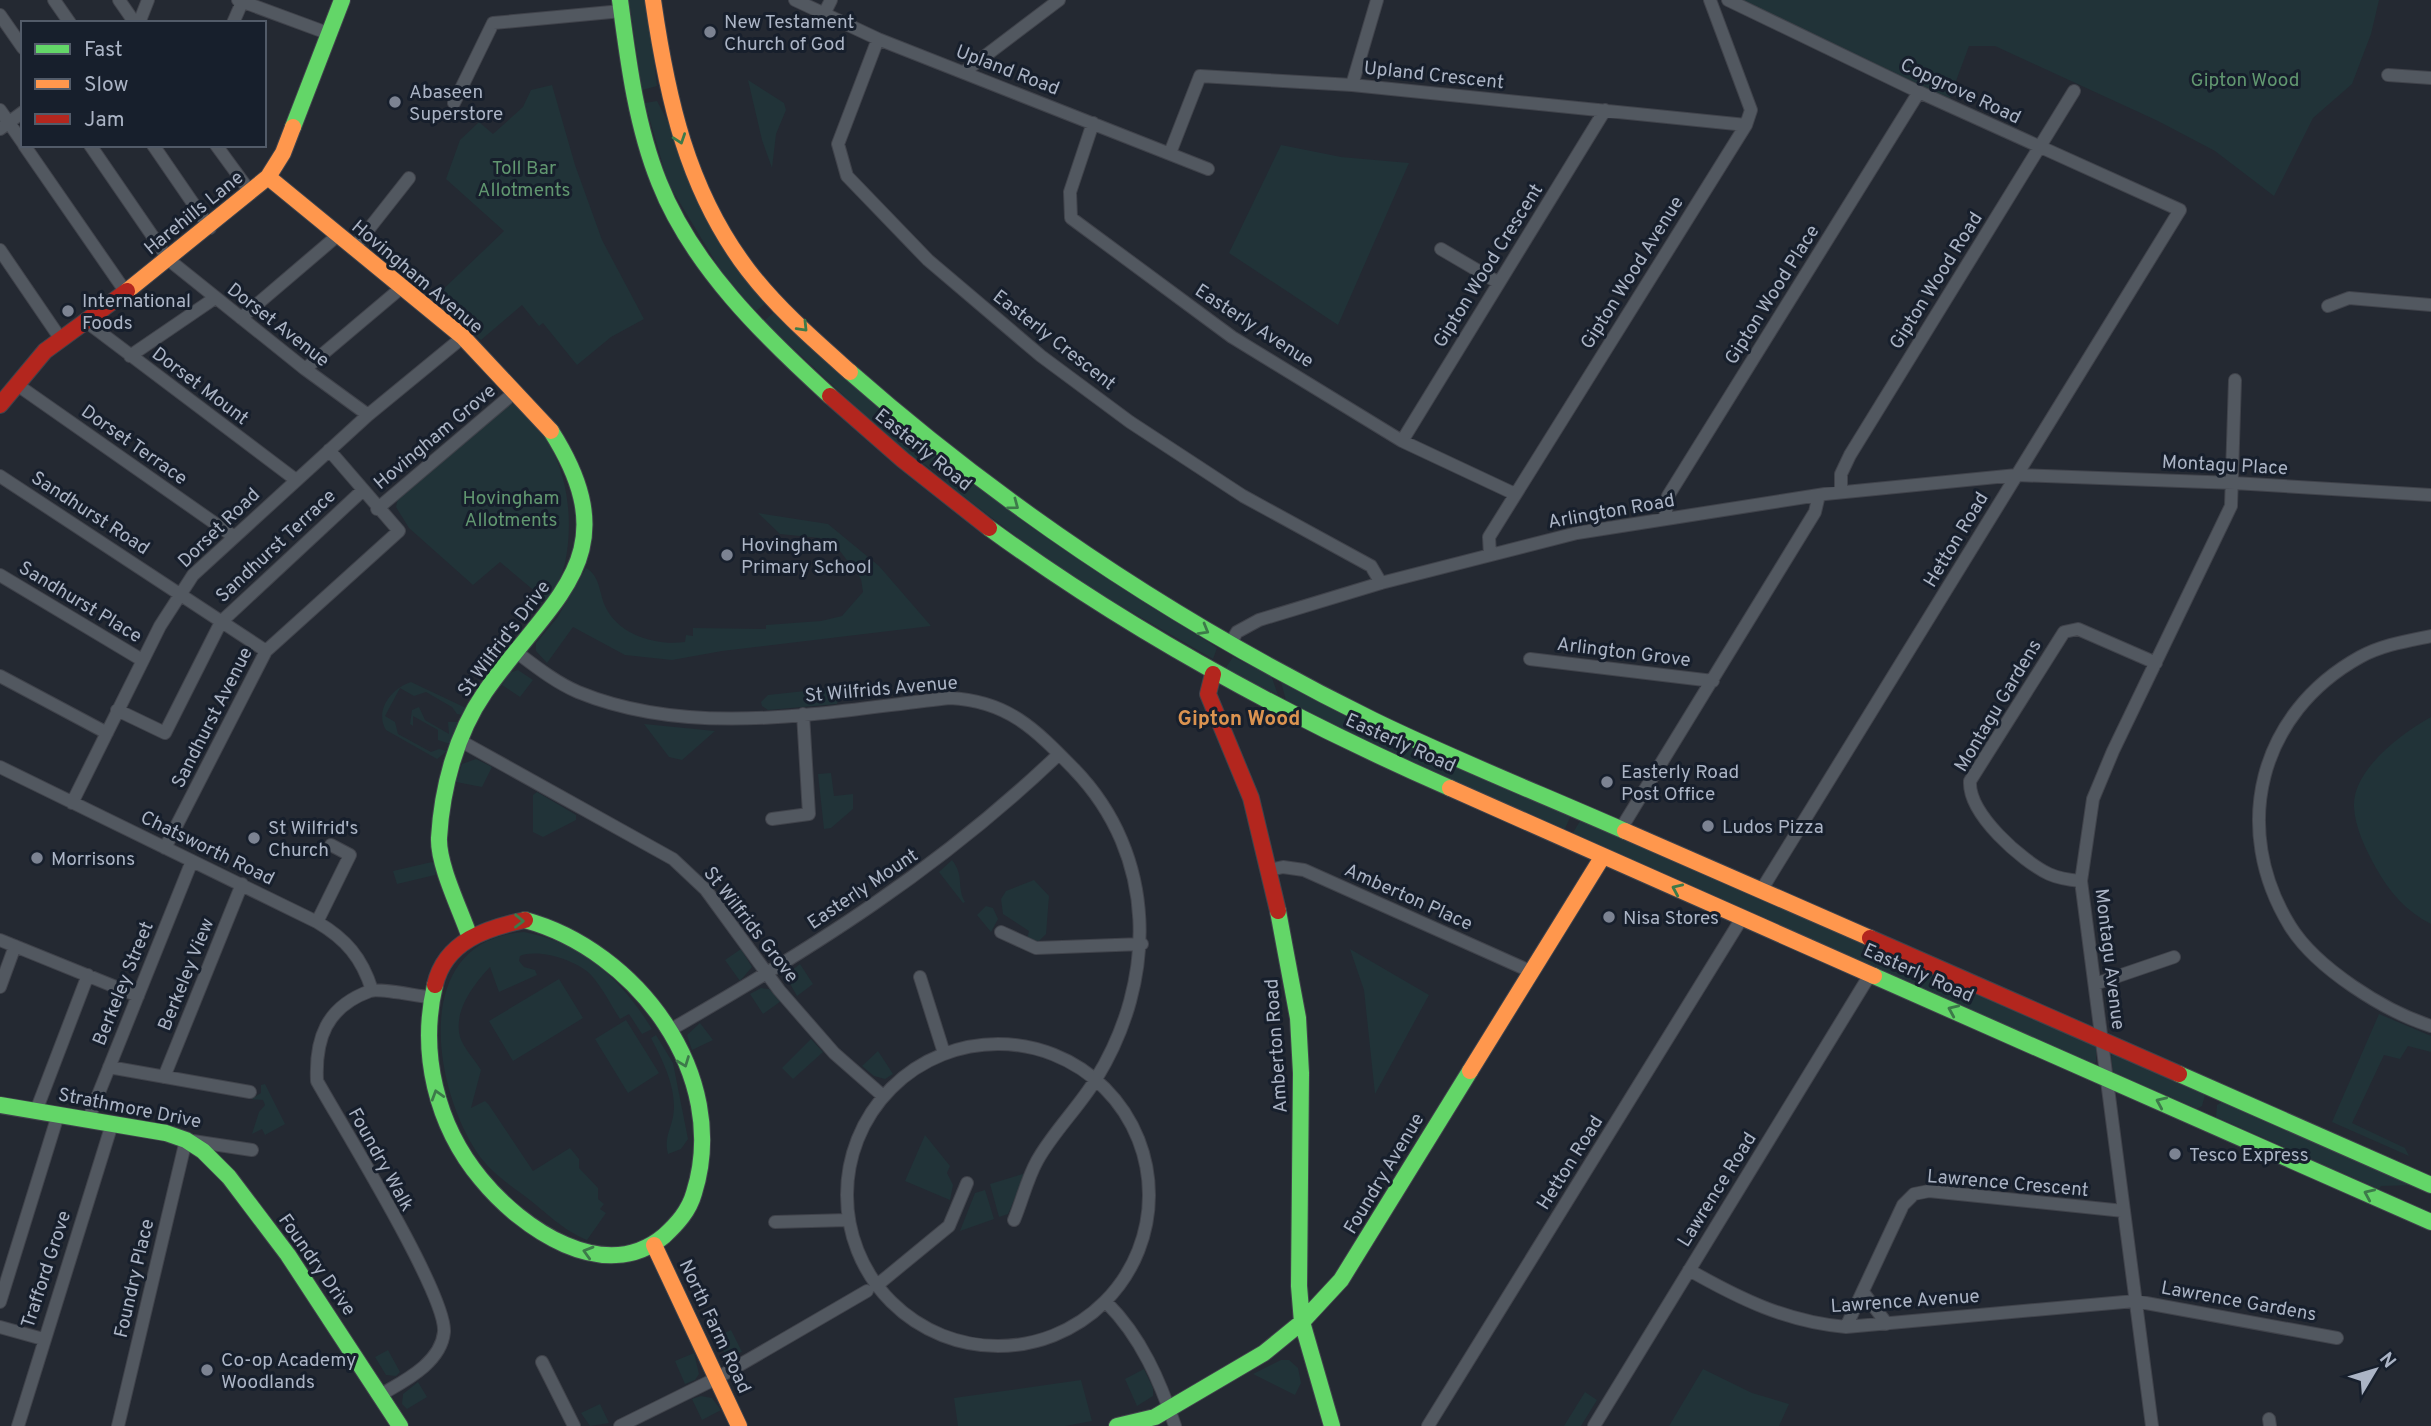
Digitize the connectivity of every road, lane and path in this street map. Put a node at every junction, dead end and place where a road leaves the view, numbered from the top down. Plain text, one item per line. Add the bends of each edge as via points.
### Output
1 (54, 0) edge
2 (119, 0) edge
3 (148, 0) edge
4 (342, 0) edge
5 (653, 0) edge
6 (795, 0) edge
7 (831, 0) edge
8 (1059, 0) edge
9 (1377, 0) edge
10 (1710, 0) edge
11 (1728, 0) edge
12 (241, 1) edge
13 (621, 6) edge
14 (824, 14) junction
15 (0, 15) edge
16 (69, 21) edge
17 (135, 21) edge
18 (138, 21) edge
19 (234, 21) edge
20 (330, 34) junction
21 (878, 39) junction
22 (21, 45) edge
23 (964, 72) junction
24 (2388, 75) dead end
25 (2431, 78) edge
26 (1352, 85) junction
27 (2074, 91) dead end
28 (666, 92) junction
29 (1919, 92) junction
30 (634, 98) junction
31 (454, 103) dead end
32 (0, 110) edge
33 (1605, 110) junction
34 (21, 113) edge
35 (1093, 123) junction
36 (4, 125) edge
37 (1746, 125) junction
38 (21, 141) edge
39 (26, 147) edge
40 (91, 147) edge
41 (154, 147) edge
42 (2039, 147) junction
43 (220, 151) edge
44 (1170, 153) junction
45 (1209, 169) dead end
46 (268, 177) junction
47 (409, 178) dead end
48 (251, 193) junction
49 (2180, 209) joint
50 (210, 228) junction
51 (337, 236) junction
52 (1441, 248) dead end
53 (353, 249) junction
54 (0, 250) edge
55 (169, 260) junction
56 (1499, 283) junction
57 (401, 288) junction
58 (125, 291) junction
59 (215, 298) junction
60 (777, 302) junction
61 (2431, 305) edge
62 (2329, 306) dead end
63 (241, 318) junction
64 (84, 320) junction
65 (753, 323) junction
66 (463, 337) junction
67 (60, 338) junction
68 (130, 356) junction
69 (305, 369) junction
70 (2235, 380) dead end
71 (6, 392) edge
72 (515, 393) junction
73 (537, 414) joint
74 (368, 415) junction
75 (1402, 441) junction
76 (329, 450) junction
77 (954, 459) junction
78 (2017, 475) junction
79 (0, 476) edge
80 (296, 480) junction
81 (2234, 483) junction
82 (934, 485) junction
83 (363, 490) junction
84 (1841, 492) junction
85 (1516, 494) junction
86 (1819, 495) junction
87 (2431, 495) edge
88 (377, 509) junction
89 (1665, 519) junction
90 (233, 536) junction
91 (1490, 555) junction
92 (0, 575) edge
93 (1381, 583) junction
94 (180, 593) junction
95 (221, 622) junction
96 (2431, 636) edge
97 (1230, 644) junction
98 (266, 651) junction
99 (515, 651) junction
100 (1530, 659) dead end
101 (142, 660) junction
102 (2156, 663) junction
103 (1213, 674) junction
104 (0, 676) edge
105 (1713, 681) junction
106 (117, 710) junction
107 (803, 714) junction
108 (107, 733) junction
109 (459, 740) junction
110 (1059, 754) junction
111 (0, 767) edge
112 (72, 803) junction
113 (772, 819) dead end
114 (1622, 827) junction
115 (331, 845) dead end
116 (165, 848) junction
117 (1603, 856) junction
118 (192, 861) junction
119 (1270, 870) junction
120 (2081, 881) junction
121 (242, 884) junction
122 (1762, 889) junction
123 (1742, 918) junction
124 (317, 922) junction
125 (1001, 932) dead end
126 (469, 935) junction
127 (0, 940) edge
128 (1142, 944) junction
129 (15, 946) junction
130 (2175, 957) dead end
131 (1530, 971) junction
132 (1871, 973) junction
133 (768, 974) junction
134 (88, 975) junction
135 (920, 977) dead end
136 (2095, 984) junction
137 (0, 987) edge
138 (372, 990) junction
139 (138, 996) junction
140 (429, 997) junction
141 (2431, 1026) edge
142 (670, 1030) junction
143 (2102, 1041) junction
144 (944, 1053) junction
145 (109, 1067) junction
146 (164, 1077) junction
147 (2106, 1078) junction
148 (1096, 1079) junction
149 (2215, 1090) junction
150 (250, 1092) dead end
151 (883, 1096) junction
152 (0, 1105) edge
153 (36, 1111) junction
154 (58, 1115) junction
155 (88, 1120) junction
156 (2203, 1121) junction
157 (112, 1124) junction
158 (186, 1140) junction
159 (253, 1150) dead end
160 (967, 1183) dead end
161 (2431, 1185) edge
162 (2124, 1211) junction
163 (848, 1220) junction
164 (1014, 1220) dead end
165 (775, 1222) dead end
166 (2431, 1222) edge
167 (654, 1245) junction
168 (1689, 1270) junction
169 (872, 1289) junction
170 (1863, 1292) junction
171 (2135, 1301) junction
172 (0, 1302) edge
173 (1107, 1303) junction
174 (1303, 1322) junction
175 (1887, 1324) junction
176 (0, 1327) edge
177 (1846, 1327) junction
178 (2337, 1338) dead end
179 (43, 1339) junction
180 (542, 1362) dead end
181 (719, 1377) junction
182 (382, 1394) junction
183 (1169, 1409) junction
184 (18, 1426) edge
185 (118, 1426) edge
186 (400, 1426) edge
187 (574, 1426) edge
188 (620, 1426) edge
189 (740, 1426) edge
190 (1117, 1426) edge
191 (1175, 1426) edge
192 (1332, 1426) edge
193 (1428, 1426) edge
194 (1594, 1426) edge
195 (2152, 1426) edge

1 - 16 street
2 - 17 street
3 - 18 street
4 - 20 main road, Harehills Lane
5 - 28 main road, Easterly Road
6 - 14 street, Upland Road
7 - 14 street
8 - 23 street
9 - 26 street
10 - 37 street via 1751,110
11 - 29 street, Copgrove Road
12 - 19 street
12 - 20 street
13 - 30 main road, Easterly Road
13 - 31 street via 493,23
14 - 21 street, Upland Road
15 - 22 street
20 - 46 main road, Harehills Lane via 283,153
21 - 23 street, Upland Road
21 - 93 street, Easterly Crescent via 838,144 847,176 928,260 1041,356 1130,422 1243,496 1371,566
23 - 35 street, Upland Road
24 - 25 street
26 - 33 street, Upland Crescent
26 - 44 street, Upland Crescent via 1200,76
27 - 42 street, Gipton Wood Road
28 - 30 main road
28 -> 60 main road, Easterly Road via 696,184 735,253
29 - 42 street, Copgrove Road
29 - 89 street, Gipton Wood Place via 1668,496
30 - 65 main road, Easterly Road via 661,187 710,272
32 - 36 street
33 - 37 street, Upland Crescent
33 - 56 street, Gipton Wood Crescent
34 - 36 street
35 - 44 street, Upland Road
35 - 75 street, Easterly Avenue via 1070,192 1071,218 1233,337
36 - 38 street
37 - 85 street, Gipton Wood Avenue
39 - 58 street
40 - 55 street, Dorset Avenue
41 - 50 street
42 - 49 street, Copgrove Road
42 - 84 street, Gipton Wood Road via 1850,455 1840,474
43 - 48 street
44 - 45 street, Upland Road
46 - 48 main road, Harehills Lane
46 - 51 main road, Hovingham Avenue
47 - 53 street
48 - 50 main road, Harehills Lane
49 - 78 street, Hetton Road
50 - 55 main road, Harehills Lane
51 - 53 main road, Hovingham Avenue
51 - 63 street
52 - 56 street
53 - 57 main road, Hovingham Avenue
54 - 67 street
55 - 58 main road, Harehills Lane
55 - 59 street, Dorset Avenue
56 - 75 street, Gipton Wood Crescent
57 - 66 main road, Hovingham Avenue
57 - 69 street
58 - 64 main road, Harehills Lane
59 - 63 street, Dorset Avenue
59 - 68 street
60 - 65 main road
60 -> 77 main road, Easterly Road via 825,350
61 - 62 street via 2349,298
63 - 69 street, Dorset Avenue
64 - 67 main road, Harehills Lane
64 - 68 street, Dorset Mount
65 - 82 main road, Easterly Road via 870,433
66 - 72 main road, Hovingham Avenue
66 - 74 street, Dorset Road
67 - 71 main road, Harehills Lane
68 - 80 street, Dorset Mount
69 - 74 street, Dorset Avenue
70 - 81 street, Montagu Avenue
71 - 90 street, Dorset Terrace
72 - 73 main road, Hovingham Avenue
72 - 88 street, Hovingham Grove
73 - 99 main road, St Wilfrid's Drive via 573,471 584,517 583,546 569,586
74 - 76 street, Dorset Road
75 - 85 street, Easterly Avenue
76 - 80 street, Dorset Road
76 - 83 street
77 - 82 main road
77 -> 97 main road, Easterly Road via 1127,584
78 - 81 street, Montagu Place
78 - 84 street, Arlington Road
78 - 122 street, Hetton Road
79 - 94 street, Sandhurst Road
80 - 90 street, Dorset Road
81 - 87 street, Montagu Place
81 - 102 street, Montagu Avenue via 2231,506
82 - 103 main road, Easterly Road via 1025,555
83 - 88 street
83 - 95 street, Sandhurst Terrace
84 - 86 street, Arlington Road
85 - 91 street, Gipton Wood Avenue via 1489,537
86 - 89 street, Arlington Road
86 - 105 street via 1815,512
88 - 98 street, Sandhurst Avenue via 399,531
89 - 91 street, Arlington Road
90 - 94 street, Dorset Road
91 - 93 street, Arlington Road
92 - 101 street, Sandhurst Place
93 - 97 street, Arlington Road via 1259,620 1237,632
94 - 95 street, Sandhurst Road
94 - 101 street, Dorset Road
95 - 98 street, Sandhurst Road
95 - 106 street, Sandhurst Terrace via 165,733
96 - 141 street via 2362,656 2329,677 2299,705 2279,735 2265,772 2259,809 2260,850 2271,888 2291,928 2320,961 2352,984
97 - 114 main road, Easterly Road via 1376,721
98 - 116 street, Sandhurst Avenue
99 - 107 street, St Wilfrids Avenue via 576,691 655,714 703,718
99 - 109 main road, St Wilfrid's Drive via 484,693
100 - 105 street, Arlington Grove
101 - 106 street, Dorset Road
102 - 120 street, Montagu Avenue via 2093,799
102 - 120 street, Montagu Gardens via 2078,629 2064,632 1970,781 1976,803 2017,854 2061,879
103 - 117 main road, Easterly Road via 1361,749
103 - 119 main road, Amberton Road via 1208,694 1251,798
104 - 108 street
105 - 114 street
106 - 108 street, Dorset Road
107 - 110 street, St Wilfrids Avenue via 975,699 1016,716
107 - 113 street via 809,814
108 - 112 street, Dorset Road
109 - 126 main road, St Wilfrid's Drive via 439,841
109 - 133 street, St Wilfrids Grove via 673,859 706,890
110 - 128 street, St Wilfrids Avenue via 1083,779 1123,846 1134,881
110 - 133 street, Easterly Mount via 931,865
111 - 112 street, Chatsworth Road
112 - 116 street, Chatsworth Road
114 - 122 main road, Easterly Road
115 - 124 street via 350,855
116 - 118 street, Chatsworth Road
123 -> 117 main road, Easterly Road
117 - 131 main road, Foundry Avenue
118 - 121 street, Chatsworth Road
118 - 139 street, Berkeley Street
119 - 131 street, Amberton Place via 1304,870
119 - 174 main road, Amberton Road via 1298,1018 1298,1255
120 - 136 street, Montagu Avenue
121 - 124 street, Chatsworth Road
121 - 146 street, Berkeley View
122 - 143 main road, Easterly Road
123 - 132 main road, Easterly Road
123 - 193 street, Hetton Road
124 - 138 street, Chatsworth Road via 351,948
125 - 128 street via 1035,948
126 - 140 main road via 449,955
126 -> 142 main road via 485,926 525,920 571,935 620,970
127 - 129 street
128 - 148 street, St Wilfrids Avenue via 1126,1018
129 - 134 street
129 - 137 street
130 - 136 street
131 - 174 main road, Foundry Avenue via 1341,1280
147 -> 132 main road, Easterly Road
132 - 168 street, Lawrence Road
133 - 142 street, Easterly Mount
133 - 151 street, St Wilfrids Grove via 834,1053
134 - 139 street
134 - 153 street
135 - 144 street
136 - 143 street, Montagu Avenue
138 - 140 street
138 - 182 street, Foundry Walk via 340,1010 321,1032 315,1051 317,1081 426,1277 442,1314 444,1334 419,1371
139 - 145 street, Berkeley Street
167 -> 140 main road via 606,1257 583,1251 530,1224 485,1184 453,1135 432,1077 426,1048
142 -> 167 main road via 699,1108 702,1157 688,1208
143 - 147 street, Montagu Avenue
143 - 149 main road, Easterly Road
144 - 148 street via 983,1044 1023,1045 1062,1057
144 - 151 street via 910,1071
145 - 146 street
145 - 155 street, Berkeley Street
146 - 150 street
156 -> 147 main road, Easterly Road
147 - 162 street, Montagu Avenue
148 - 164 street, St Wilfrids Avenue via 1037,1161
148 - 173 street via 1129,1117 1147,1163 1150,1214 1136,1262
149 - 156 main road
149 - 161 main road, Easterly Road
151 - 163 street via 864,1124 852,1154 846,1187
152 - 153 main road, Strathmore Drive
153 - 154 main road, Strathmore Drive
154 - 155 main road, Strathmore Drive
154 - 172 street
155 - 157 main road, Strathmore Drive
166 -> 156 main road, Easterly Road
157 - 158 main road, Strathmore Drive
157 - 179 street, Trafford Grove
158 - 159 street, Strathmore Drive
158 - 182 main road, Foundry Drive via 229,1177
158 - 185 street, Foundry Place
160 - 169 street via 949,1226
162 - 170 street, Lawrence Crescent via 1921,1192 1903,1205
162 - 171 street, Montagu Avenue
163 - 165 street
163 - 169 street
167 - 181 main road, North Farm Road
168 - 177 street, Lawrence Avenue via 1768,1311 1799,1321
168 - 194 street, Lawrence Road
169 - 173 street via 914,1322 962,1344 988,1346 1014,1347 1065,1333
169 - 181 street
170 - 175 street
170 - 177 street, Lawrence Crescent
171 - 175 street, Lawrence Avenue
171 - 178 street, Lawrence Gardens
171 - 195 street, Montagu Avenue
173 - 183 street via 1127,1323 1160,1382
174 - 183 main road, Foundry Avenue via 1264,1353
174 - 192 main road, Amberton Road
175 - 177 street, Lawrence Avenue
176 - 179 street
179 - 184 street, Trafford Grove
180 - 187 street
181 - 188 street
181 - 189 main road, North Farm Road
182 - 186 main road, Foundry Drive
183 - 190 main road, Foundry Avenue
183 - 191 street

